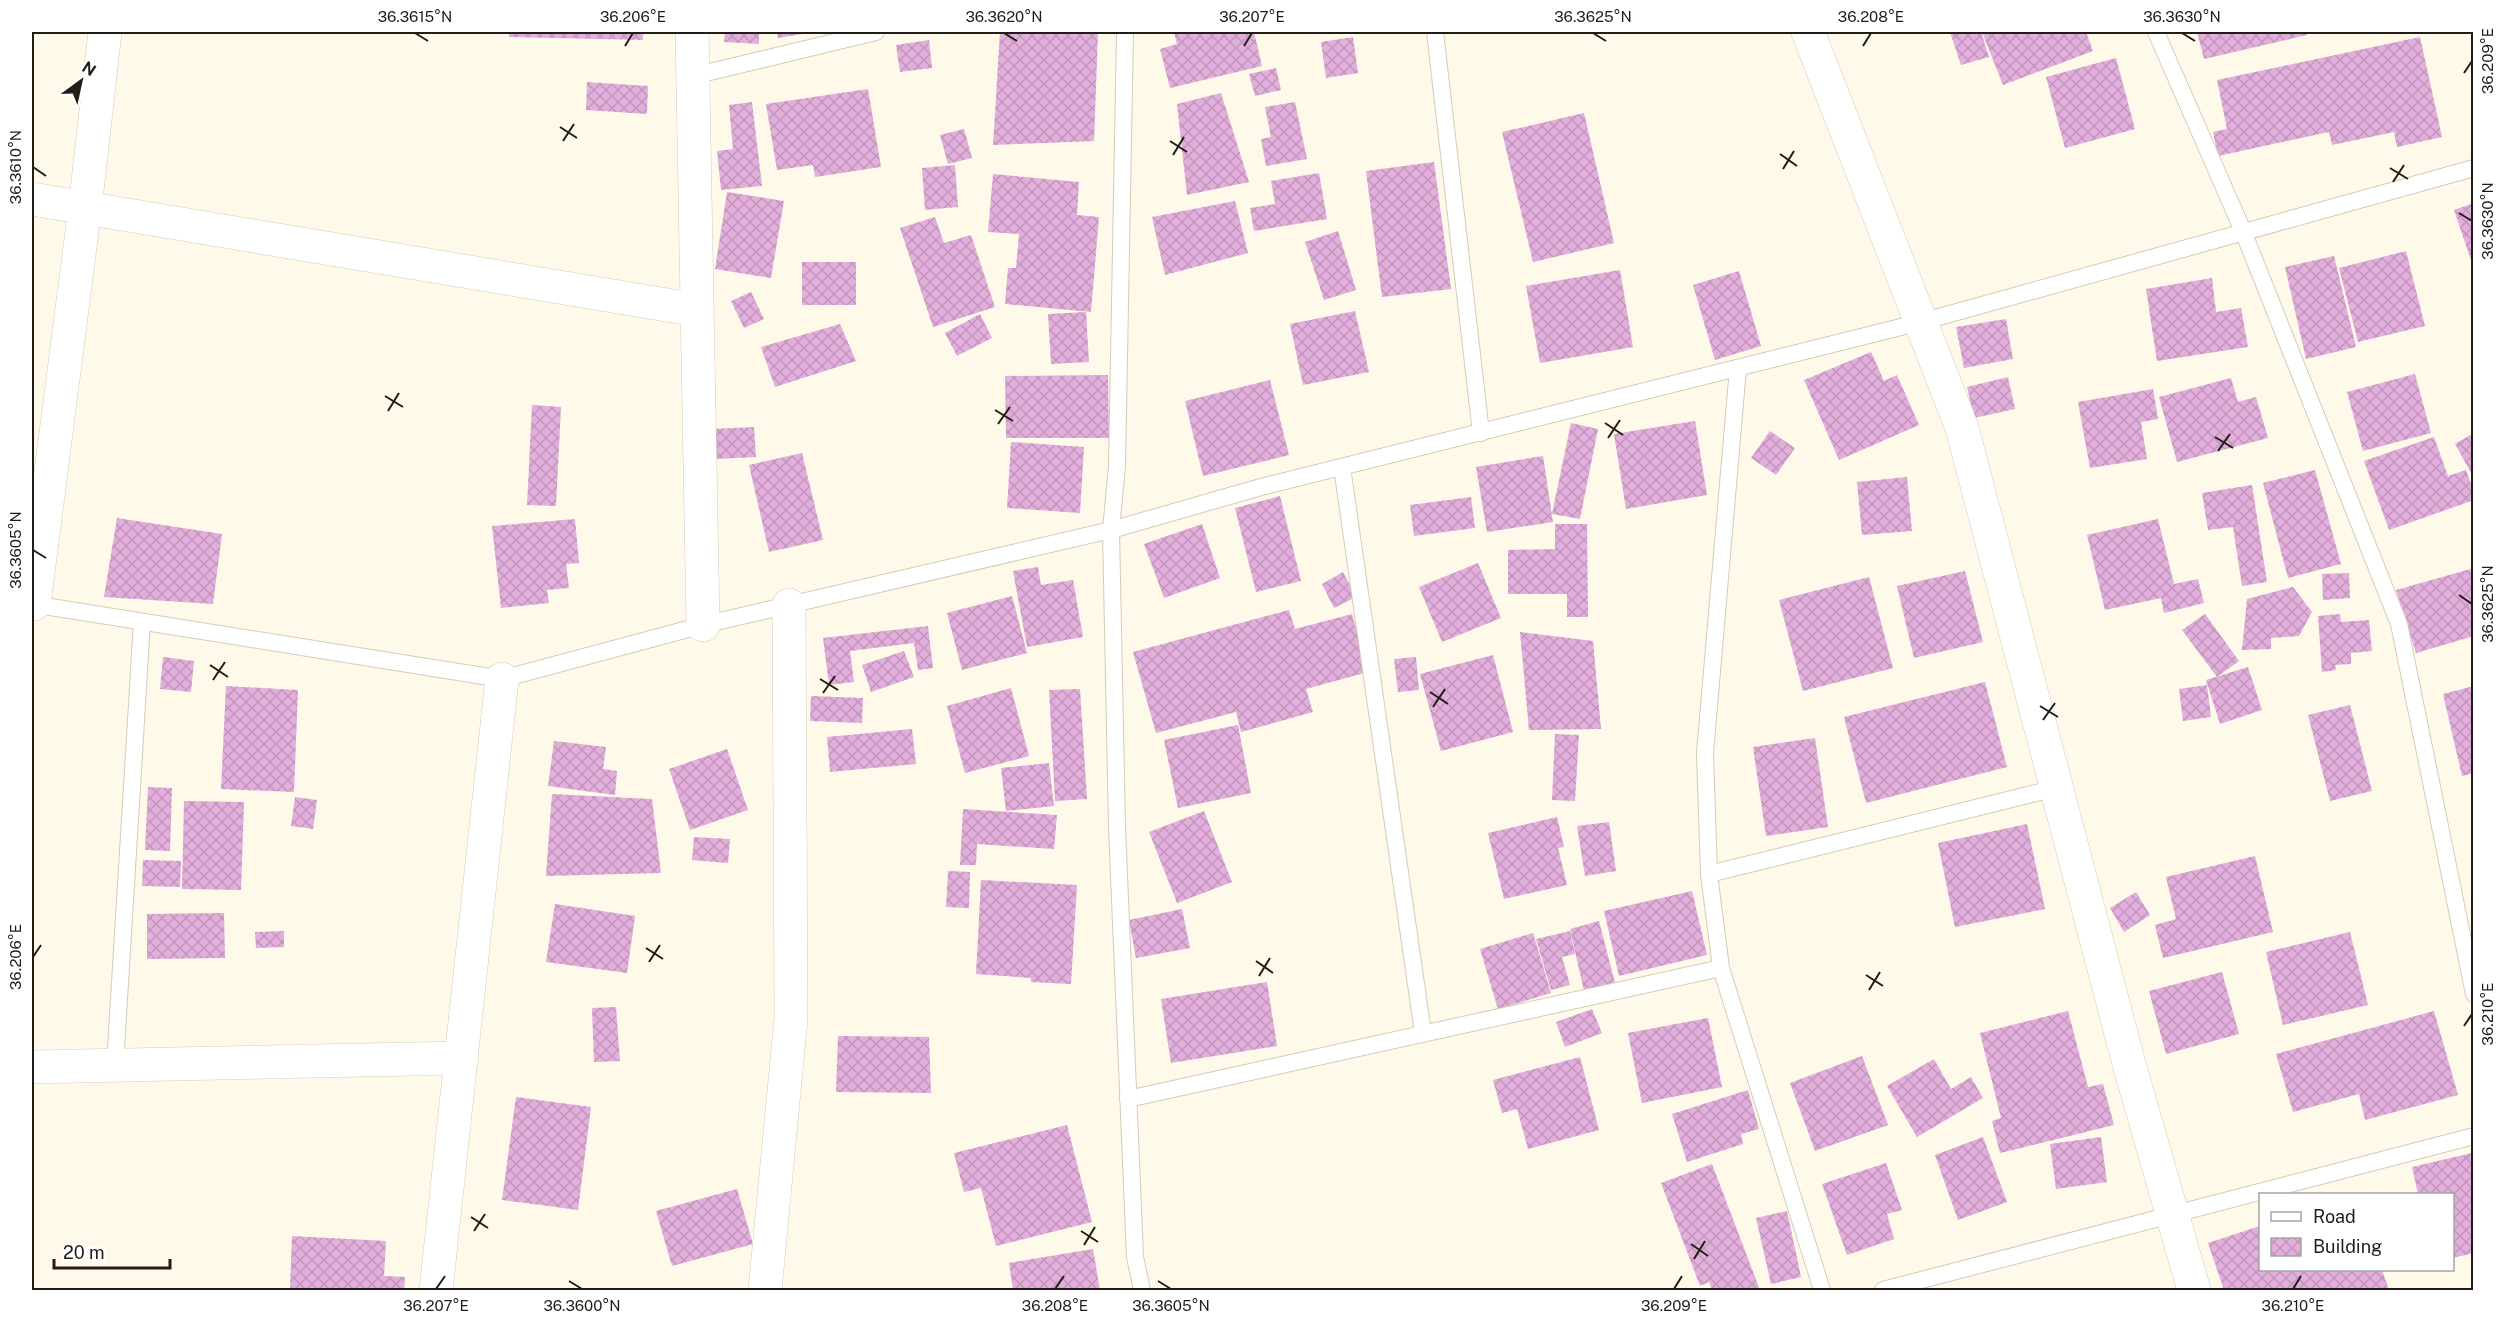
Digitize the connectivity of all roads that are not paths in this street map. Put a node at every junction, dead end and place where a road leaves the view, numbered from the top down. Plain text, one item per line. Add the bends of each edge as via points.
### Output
1 (105, 32) edge
2 (692, 32) edge
3 (876, 32) edge
4 (1125, 32) edge
5 (1435, 32) edge
6 (1808, 32) edge
7 (2156, 32) edge
8 (693, 76) junction
9 (2474, 168) edge
10 (32, 199) edge
11 (86, 208) junction
12 (2243, 231) junction
13 (697, 310) junction
14 (1921, 322) junction
15 (1738, 368) junction
16 (1481, 433) junction
17 (1342, 467) junction
18 (1111, 530) junction
19 (33, 604) edge
20 (789, 605) junction
21 (142, 622) junction
22 (703, 625) junction
23 (502, 679) junction
24 (2056, 788) junction
25 (1709, 874) junction
26 (1720, 968) junction
27 (2474, 994) edge
28 (1423, 1033) junction
29 (462, 1058) junction
30 (115, 1065) junction
31 (32, 1067) edge
32 (1128, 1099) junction
33 (2474, 1136) edge
34 (2171, 1213) junction
35 (436, 1290) edge
36 (765, 1290) edge
37 (1142, 1290) edge
38 (1822, 1290) edge
39 (1883, 1290) edge
40 (2194, 1290) edge

1 - 11 street
2 - 8 street
3 - 8 lane
4 - 18 lane via 1117,466
5 - 16 lane
6 - 14 street
7 - 12 lane
8 - 13 street
9 - 12 lane
10 - 11 street
11 - 13 street
11 - 19 street
12 - 14 lane
12 - 27 lane via 2399,624
13 - 22 street
14 - 15 lane
14 - 24 street via 1962,428
15 - 16 lane
15 - 25 lane via 1704,753
16 - 17 lane
17 - 18 lane
17 - 28 lane
18 - 20 lane
18 - 32 lane
19 - 21 lane
20 - 22 lane
20 - 36 street via 791,1018
21 - 23 lane
21 - 30 lane
22 - 23 lane
23 - 29 street
24 - 25 lane
24 - 34 street
25 - 26 lane
26 - 28 lane
26 - 38 lane
28 - 32 lane
29 - 30 street
29 - 35 street
30 - 31 street
32 - 37 lane via 1135,1257
33 - 34 lane
34 - 39 lane
34 - 40 street

